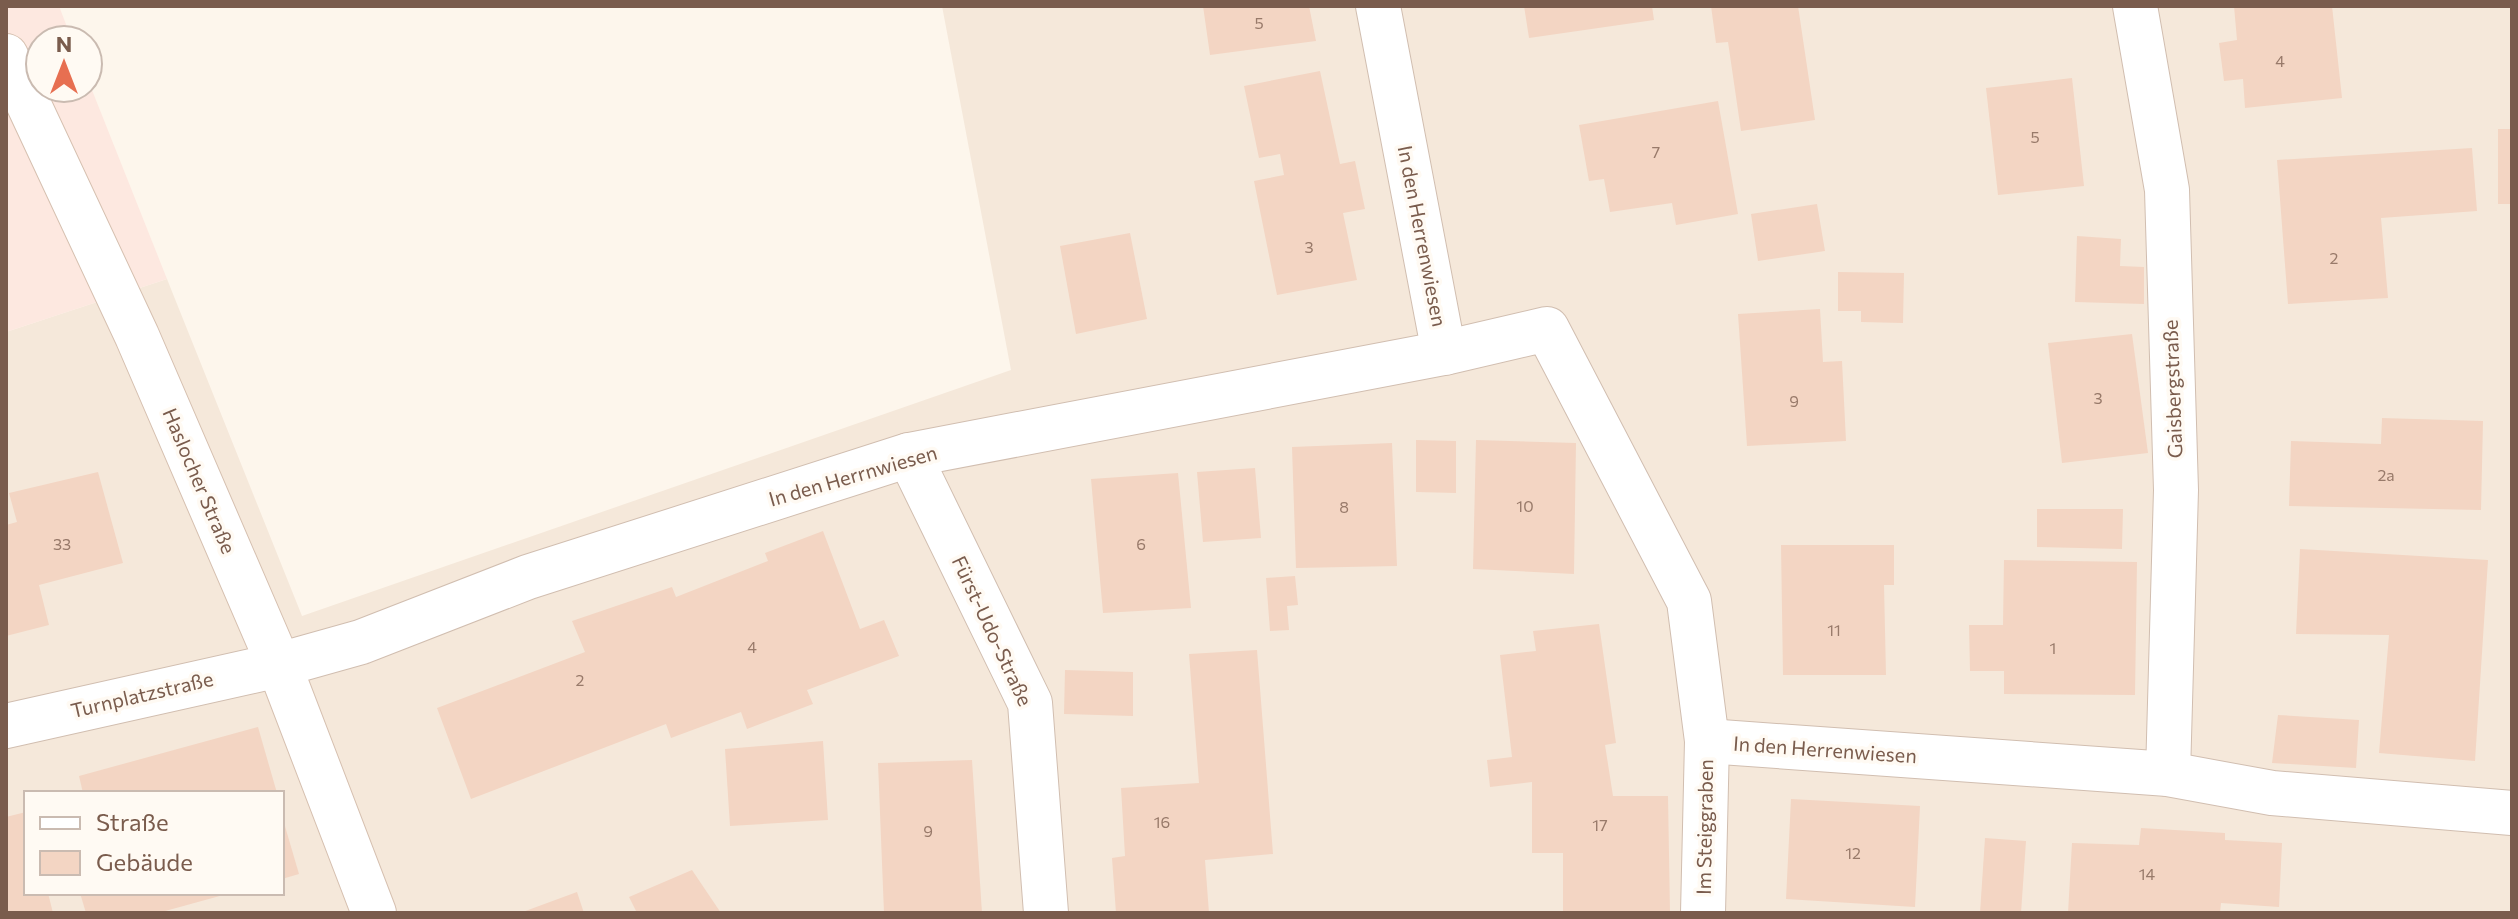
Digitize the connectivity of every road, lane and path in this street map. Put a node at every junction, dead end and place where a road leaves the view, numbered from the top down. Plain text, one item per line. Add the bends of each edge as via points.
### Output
1 (1378, 6) edge
2 (2135, 6) edge
3 (6, 56) edge
4 (1444, 353) junction
5 (909, 455) junction
6 (279, 665) junction
7 (6, 726) edge
8 (1707, 741) junction
9 (2168, 774) junction
10 (2512, 813) edge
11 (374, 913) edge
12 (1046, 913) edge
13 (1703, 913) edge

1 - 4 street, In den Herrenwiesen
2 - 9 street, Gaisbergstraße via 2167,190 2176,490
3 - 6 street, Haslocher Straße via 137,336
4 - 5 street, In den Herrnwiesen
4 - 8 street, In den Herrenwiesen via 1547,329 1689,601
5 - 6 street, In den Herrnwiesen via 528,577 361,642
5 - 12 street, Fürst-Udo-Straße via 1030,703
6 - 7 street, Turnplatzstraße
6 - 11 street, Haslocher Straße
8 - 9 street, In den Herrenwiesen
8 - 13 street, Im Steiggraben
9 - 10 street, In den Herrenwiesen via 2272,793

